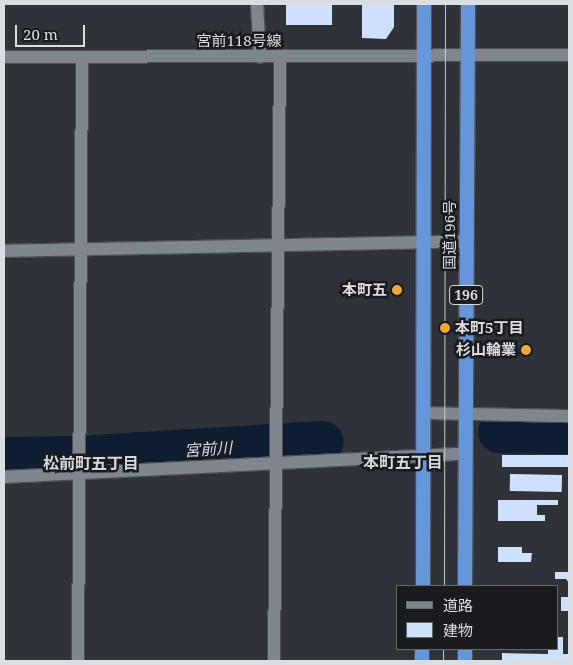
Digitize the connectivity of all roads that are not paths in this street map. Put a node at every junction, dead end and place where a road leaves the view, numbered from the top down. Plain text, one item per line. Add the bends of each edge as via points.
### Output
1 (257, 4) edge
2 (424, 4) edge
3 (468, 4) edge
4 (424, 55) junction
5 (467, 55) junction
6 (569, 55) edge
7 (4, 57) edge
8 (82, 57) junction
9 (260, 57) junction
10 (280, 57) junction
11 (424, 240) junction
12 (466, 240) junction
13 (278, 244) junction
14 (81, 250) junction
15 (4, 251) edge
16 (425, 413) junction
17 (465, 414) junction
18 (569, 416) edge
19 (465, 454) junction
20 (425, 455) junction
21 (276, 463) junction
22 (79, 474) junction
23 (4, 477) edge
24 (423, 585) edge
25 (465, 585) edge
26 (78, 661) edge
27 (274, 661) edge

1 - 9 street
2 - 4 highway, 国道196号
3 - 5 highway, 国道196号 / 196
4 - 5 street, 宮前118号線
4 - 10 street, 宮前118号線
4 - 11 highway, 国道196号
5 - 6 street, 宮前118号線
5 - 12 highway, 国道196号 / 196
7 - 8 street, 宮前118号線
8 - 9 street, 宮前118号線
8 - 14 street
9 - 10 street, 宮前118号線
10 - 13 street
11 - 12 street
11 - 13 street
11 - 16 highway, 国道196号
12 - 17 highway, 国道196号 / 196
13 - 14 street
13 - 21 street
14 - 15 street
14 - 22 street
16 - 17 street
16 - 20 highway, 国道196号
17 - 18 street
17 - 19 highway, 国道196号 / 196
19 - 20 street
19 - 25 highway, 国道196号 / 196
20 - 21 street
20 - 24 highway, 国道196号
21 - 22 street
21 - 27 street
22 - 23 street
22 - 26 street

